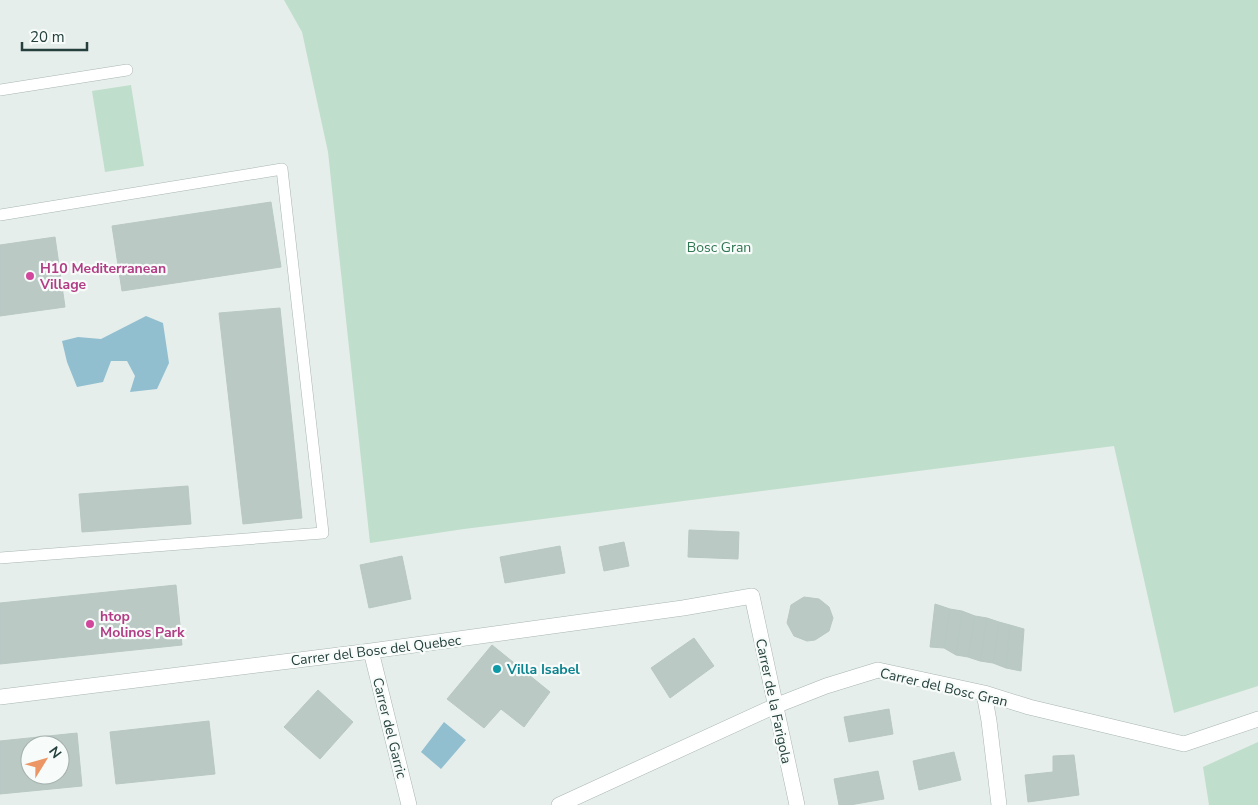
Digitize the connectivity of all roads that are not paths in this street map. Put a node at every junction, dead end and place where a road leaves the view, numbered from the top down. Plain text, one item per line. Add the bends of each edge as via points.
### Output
1 (127, 70) dead end
2 (0, 90) edge
3 (0, 215) edge
4 (0, 558) edge
5 (752, 596) joint
6 (371, 651) junction
7 (984, 693) junction
8 (0, 697) edge
9 (775, 706) junction
10 (1258, 719) edge
11 (409, 805) edge
12 (559, 805) edge
13 (797, 805) edge
14 (999, 805) edge

1 - 2 lane
3 - 4 lane via 282,169 323,533
5 - 6 street, Carrer del Bosc del Quebec
5 - 9 street, Carrer de la Farigola
6 - 8 street, Carrer del Bosc del Quebec
6 - 11 street, Carrer del Garric
7 - 9 street, Carrer del Bosc Gran via 878,670
7 - 10 street, Carrer del Bosc Gran via 1029,708 1184,744
7 - 14 street
9 - 12 street, Carrer del Bosc Gran
9 - 13 street, Carrer de la Farigola

